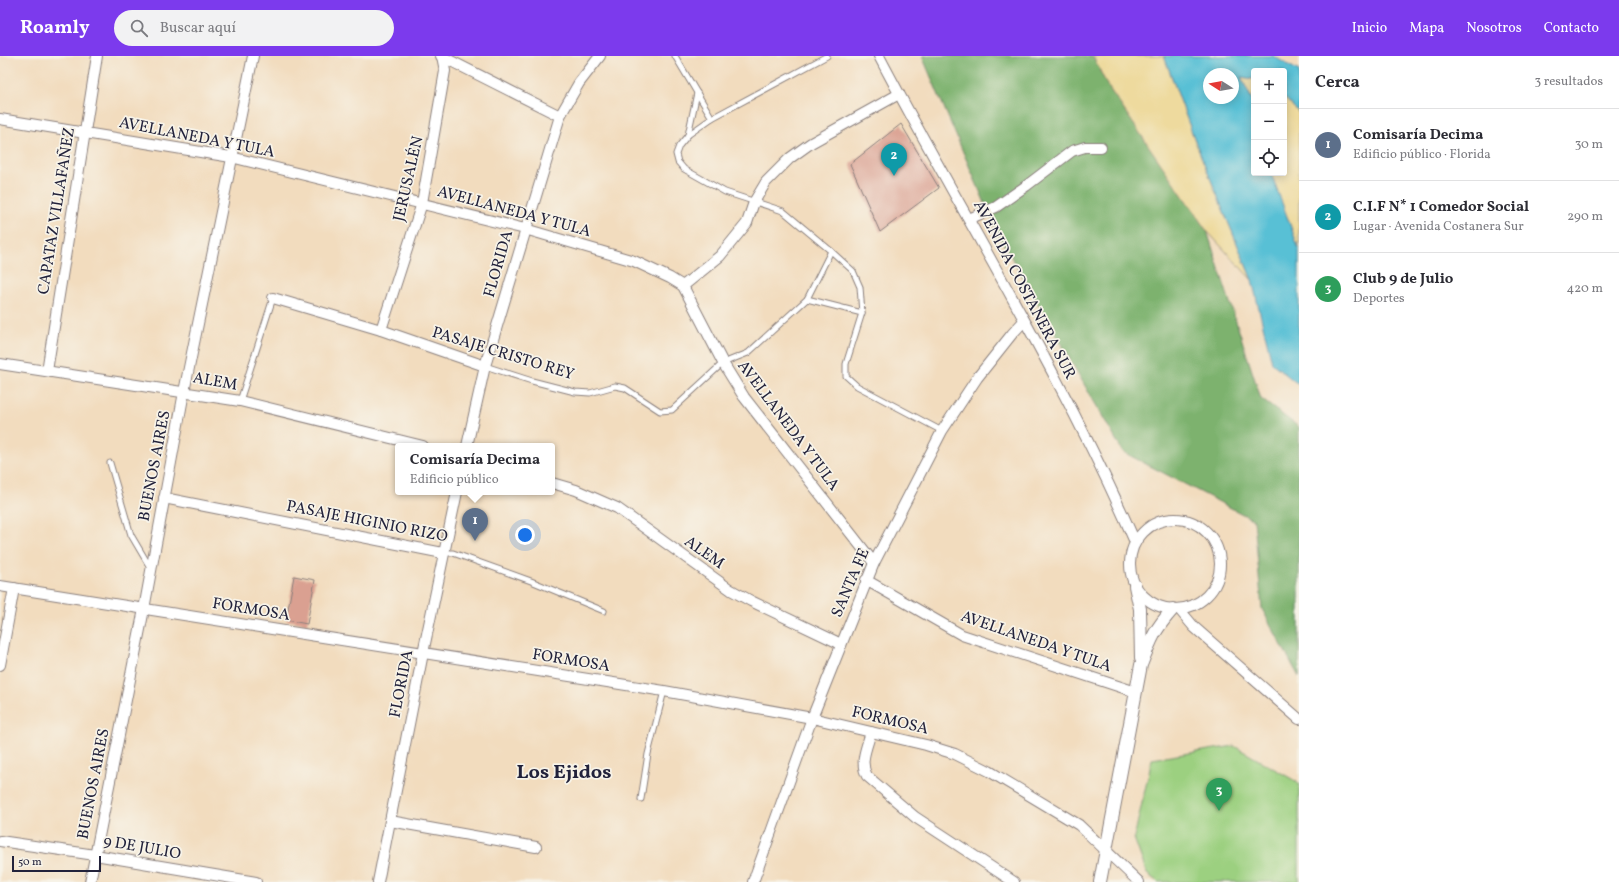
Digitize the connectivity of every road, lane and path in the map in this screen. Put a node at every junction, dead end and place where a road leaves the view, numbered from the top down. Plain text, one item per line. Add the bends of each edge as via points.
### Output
1 (97, 56) edge
2 (253, 56) edge
3 (442, 56) edge
4 (600, 56) edge
5 (675, 56) edge
6 (827, 56) edge
7 (879, 56) edge
8 (697, 93) junction
9 (899, 94) junction
10 (560, 116) junction
11 (712, 118) junction
12 (0, 119) edge
13 (85, 133) junction
14 (688, 135) junction
15 (1100, 147) dead end
16 (232, 157) junction
17 (754, 202) junction
18 (422, 203) junction
19 (969, 219) junction
20 (525, 229) junction
21 (832, 251) junction
22 (683, 286) junction
23 (274, 298) joint
24 (807, 299) junction
25 (862, 312) junction
26 (1024, 321) junction
27 (381, 330) junction
28 (723, 363) junction
29 (0, 364) edge
30 (485, 366) junction
31 (47, 371) junction
32 (184, 392) junction
33 (240, 401) junction
34 (942, 431) junction
35 (411, 443) edge
36 (468, 443) edge
37 (110, 463) dead end
38 (555, 483) edge
39 (456, 495) edge
40 (164, 498) junction
41 (1135, 542) junction
42 (443, 553) junction
43 (874, 563) junction
44 (151, 570) junction
45 (866, 580) junction
46 (0, 586) edge
47 (1135, 586) junction
48 (14, 588) junction
49 (144, 609) junction
50 (1176, 609) junction
51 (604, 611) dead end
52 (841, 644) junction
53 (423, 653) junction
54 (0, 665) edge
55 (1141, 665) junction
56 (664, 691) junction
57 (1136, 692) junction
58 (812, 718) junction
59 (1299, 719) edge
60 (871, 732) junction
61 (641, 799) dead end
62 (390, 821) junction
63 (0, 841) edge
64 (536, 847) dead end
65 (1106, 850) junction
66 (95, 855) junction
67 (231, 880) edge
68 (90, 882) edge
69 (256, 882) edge
70 (378, 882) edge
71 (753, 882) edge
72 (1014, 882) edge
73 (1100, 882) edge
74 (1138, 882) edge

1 - 13 street, CAPATAZ VILLAFAÑEZ
2 - 16 street, BUENOS AIRES
3 - 10 street
3 - 18 street, JERUSALÉN via 445,71
4 - 10 street, FLORIDA via 579,83
5 - 8 lane
6 - 11 lane
7 - 9 street, AVENIDA COSTANERA SUR
8 - 11 lane
8 - 14 lane
9 - 17 street via 811,143 790,158 766,182
9 - 19 street, AVENIDA COSTANERA SUR
10 - 20 street, FLORIDA
11 - 14 lane
12 - 13 street, AVELLANEDA Y TULA
13 - 16 street, AVELLANEDA Y TULA
13 - 31 street, CAPATAZ VILLAFAÑEZ
14 - 17 lane via 676,154 684,169 725,192
15 - 19 street via 1084,147 1072,151 996,207
16 - 18 street, AVELLANEDA Y TULA
16 - 32 street, BUENOS AIRES
17 - 21 lane via 783,211
17 - 22 street via 747,223 720,256
18 - 20 street, AVELLANEDA Y TULA
18 - 27 street, JERUSALÉN
19 - 26 street, AVENIDA COSTANERA SUR
20 - 22 street, AVELLANEDA Y TULA via 634,261
20 - 30 street, FLORIDA
21 - 24 lane, PASAJE CRISTO REY
21 - 25 lane via 853,271 860,287
22 - 28 street, AVELLANEDA Y TULA
23 - 27 street, PASAJE CRISTO REY
23 - 33 lane, PASAJE CRISTO REY
24 - 25 lane
24 - 28 lane, PASAJE CRISTO REY via 748,353
25 - 34 lane via 846,364 846,376 857,386
26 - 34 street, SANTA FE via 977,378
26 - 41 street, AVENIDA COSTANERA SUR via 1083,432
27 - 30 street, PASAJE CRISTO REY
28 - 30 lane, PASAJE CRISTO REY via 672,410 660,411 625,388 615,386 590,393 575,392
28 - 43 street, AVELLANEDA Y TULA via 744,397
29 - 31 street, ALEM
30 - 36 street, FLORIDA
31 - 32 street, ALEM
32 - 33 street, ALEM
32 - 40 street, BUENOS AIRES
33 - 35 street, ALEM
34 - 43 street, SANTA FE
37 - 44 lane via 131,535
38 - 52 street, ALEM via 616,508 731,590
39 - 42 street, FLORIDA
40 - 42 street, PASAJE HIGINIO RIZO
40 - 44 street, BUENOS AIRES
41 - 47 street via 1129,564
41 - 50 street via 1146,528 1172,518 1191,521 1212,538 1220,565 1215,583 1196,604
42 - 51 lane, PASAJE HIGINIO RIZO via 453,553 531,581
42 - 53 street, FLORIDA
43 - 45 street, SANTA FE
44 - 49 street, BUENOS AIRES
45 - 52 street, SANTA FE
45 - 57 street, AVELLANEDA Y TULA via 962,635
46 - 48 street, FORMOSA
47 - 50 street via 1153,604
47 - 55 street via 1141,624
48 - 49 street, FORMOSA
48 - 54 street
49 - 53 street, FORMOSA
49 - 66 street, BUENOS AIRES
50 - 55 street via 1152,636
50 - 59 street
52 - 58 street, SANTA FE
53 - 56 street, FORMOSA
53 - 62 street, FLORIDA
55 - 57 street
56 - 58 street, FORMOSA
56 - 61 lane via 648,754
57 - 65 street
58 - 60 street, FORMOSA
58 - 71 street, SANTA FE
60 - 65 street, FORMOSA via 926,745 962,757 1079,824
60 - 72 street via 863,760 863,769 867,776 915,817
62 - 64 street
62 - 70 street, FLORIDA
63 - 66 street, 9 DE JULIO
65 - 73 street
65 - 74 street, FORMOSA
66 - 67 street, 9 DE JULIO
66 - 68 street, BUENOS AIRES
67 - 69 street, 9 DE JULIO

